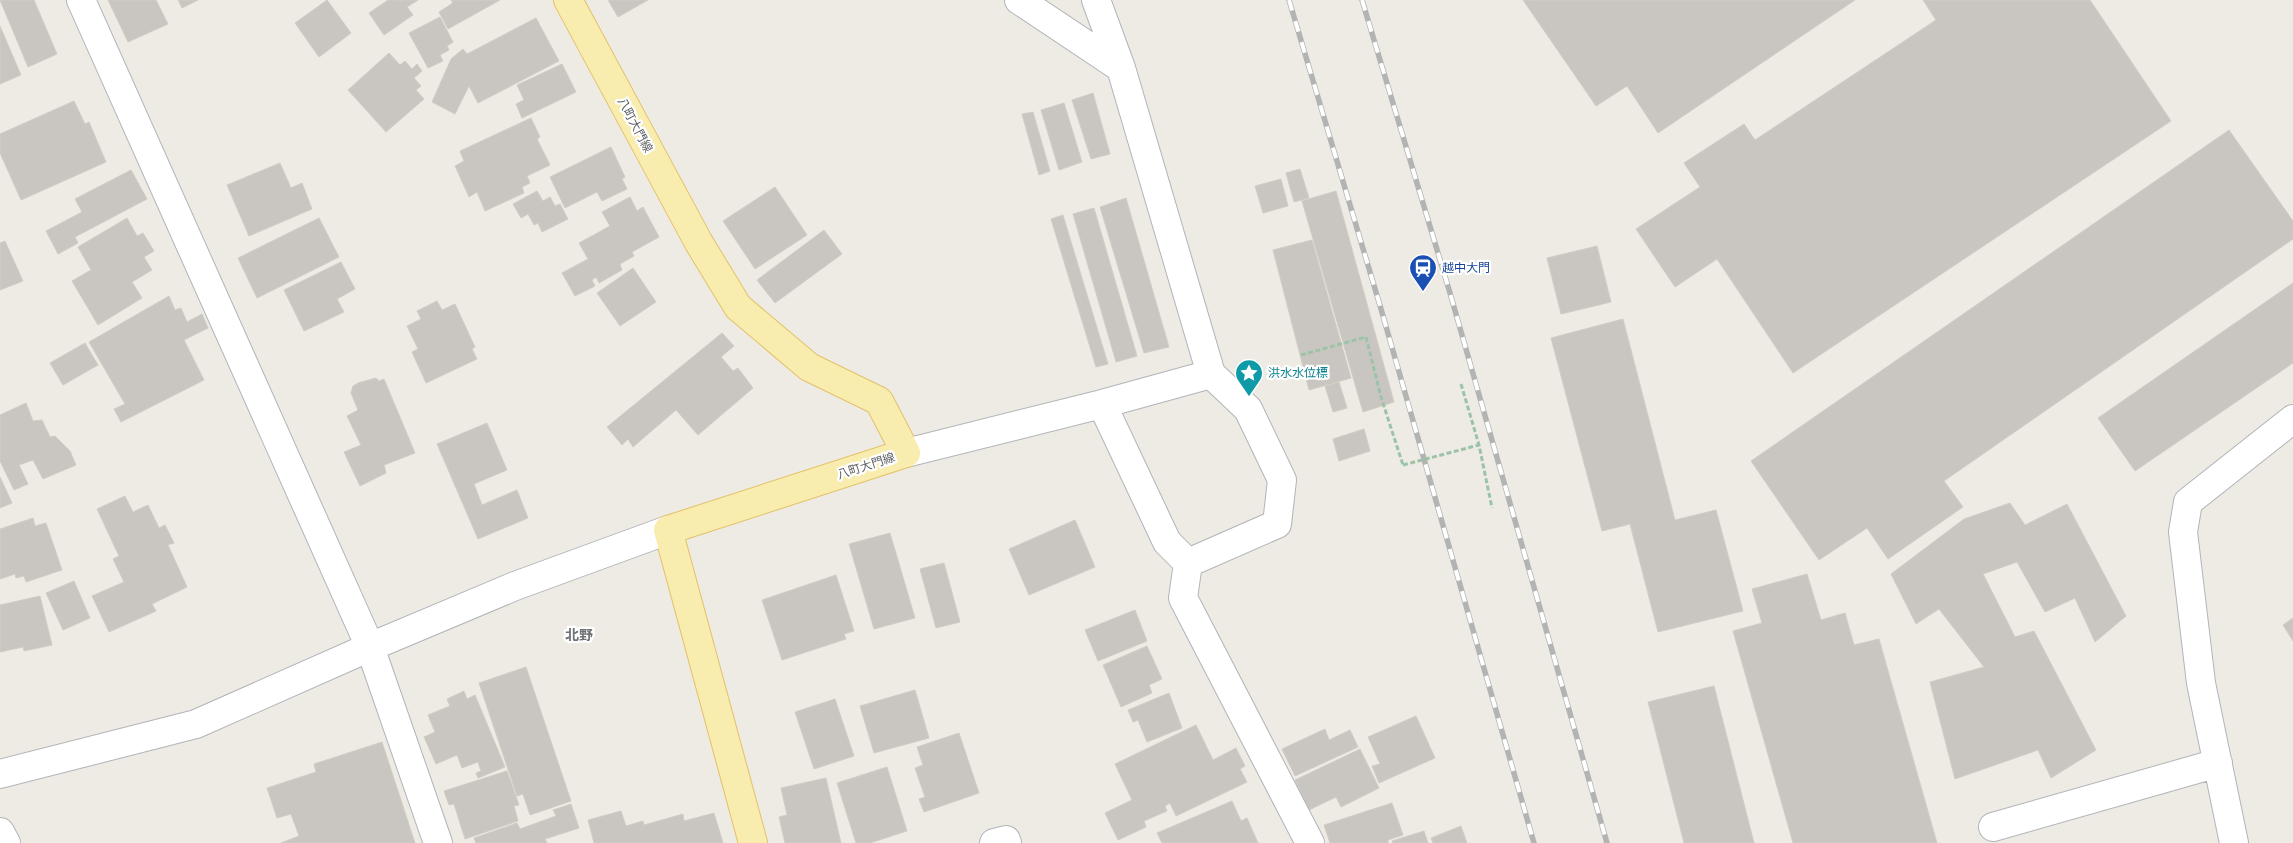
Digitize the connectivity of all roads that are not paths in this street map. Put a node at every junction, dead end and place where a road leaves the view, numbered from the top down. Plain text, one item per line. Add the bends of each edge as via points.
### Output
1 (81, 0) edge
2 (568, 0) edge
3 (1019, 0) edge
4 (1096, 0) edge
5 (1121, 68) junction
6 (1211, 374) junction
7 (1102, 404) junction
8 (2293, 419) edge
9 (906, 453) junction
10 (668, 530) junction
11 (1188, 563) junction
12 (370, 647) junction
13 (2218, 763) junction
14 (0, 774) edge
15 (1993, 827) dead end
16 (0, 832) edge
17 (6, 843) edge
18 (438, 843) edge
19 (753, 843) edge
20 (994, 843) edge
21 (1007, 843) edge
22 (1310, 843) edge
23 (2234, 843) edge

1 - 12 street
2 - 9 main road, 八町大門線 via 699,243 738,307 809,367 879,401
3 - 5 street
4 - 5 street
5 - 6 street
6 - 7 street
6 - 11 street via 1248,409 1282,480 1281,489 1276,524
7 - 9 street
7 - 11 street via 1167,542
8 - 13 street via 2188,502 2183,532 2201,683
9 - 10 main road, 八町大門線
10 - 12 street via 515,586
10 - 19 main road
11 - 22 street via 1182,598
12 - 14 street via 196,724
12 - 18 street
13 - 15 street
13 - 23 street
16 - 17 street
20 - 21 street via 1006,840

